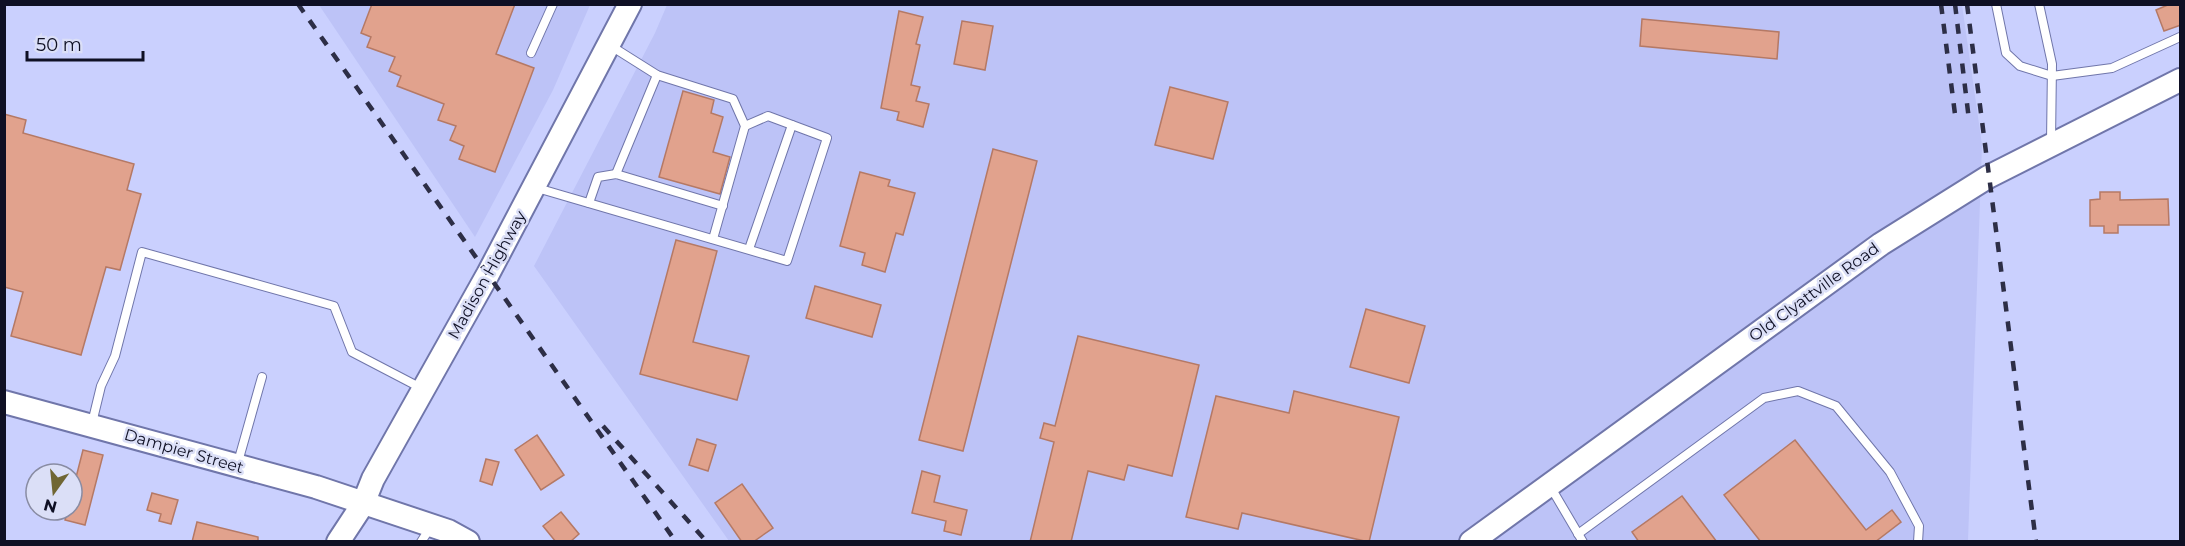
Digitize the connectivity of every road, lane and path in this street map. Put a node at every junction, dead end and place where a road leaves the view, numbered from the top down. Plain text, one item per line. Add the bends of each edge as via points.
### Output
1 (553, 4) edge
2 (630, 4) edge
3 (1996, 4) edge
4 (2039, 4) edge
5 (2181, 37) edge
6 (610, 46) junction
7 (531, 53) dead end
8 (657, 75) junction
9 (2052, 76) junction
10 (2181, 80) edge
11 (792, 125) junction
12 (745, 126) junction
13 (2051, 144) junction
14 (616, 174) junction
15 (535, 187) junction
16 (589, 203) junction
17 (723, 206) junction
18 (713, 239) junction
19 (749, 249) junction
20 (262, 377) dead end
21 (424, 390) junction
22 (4, 402) edge
23 (92, 425) junction
24 (237, 466) junction
25 (1549, 485) junction
26 (363, 504) junction
27 (426, 534) edge
28 (1578, 534) junction
29 (338, 542) edge
30 (468, 542) edge
31 (1471, 542) edge
32 (1583, 542) edge
33 (1918, 542) edge

1 - 7 lane
2 - 6 main road, Madison Highway
3 - 9 lane via 2006,53 2020,66
4 - 9 lane
5 - 9 lane via 2112,68
6 - 8 lane
6 - 15 main road, Madison Highway
8 - 12 lane via 733,99
8 - 14 lane
9 - 13 lane
10 - 13 main road, Old Clyattville Road
11 - 12 lane via 768,116
11 - 19 lane
11 - 19 lane via 827,138 787,261
12 - 17 lane
13 - 25 main road, Old Clyattville Road via 1988,177 1881,244
14 - 16 lane via 598,177
14 - 17 lane
15 - 16 lane
15 - 21 main road, Madison Highway
16 - 18 lane
17 - 18 lane
18 - 19 lane
20 - 24 lane
21 - 23 lane via 352,351 334,306 142,252
21 - 26 main road, Madison Highway via 373,478
22 - 23 main road, Dampier Street
23 - 24 main road, Dampier Street
24 - 26 main road, Dampier Street
25 - 28 lane
25 - 31 main road, Old Clyattville Road
26 - 27 main road, Dampier Street
26 - 29 main road, Madison Highway
27 - 30 main road, Dampier Street via 458,535
28 - 32 lane
28 - 33 lane via 1764,398 1798,391 1836,406 1890,472 1919,526

